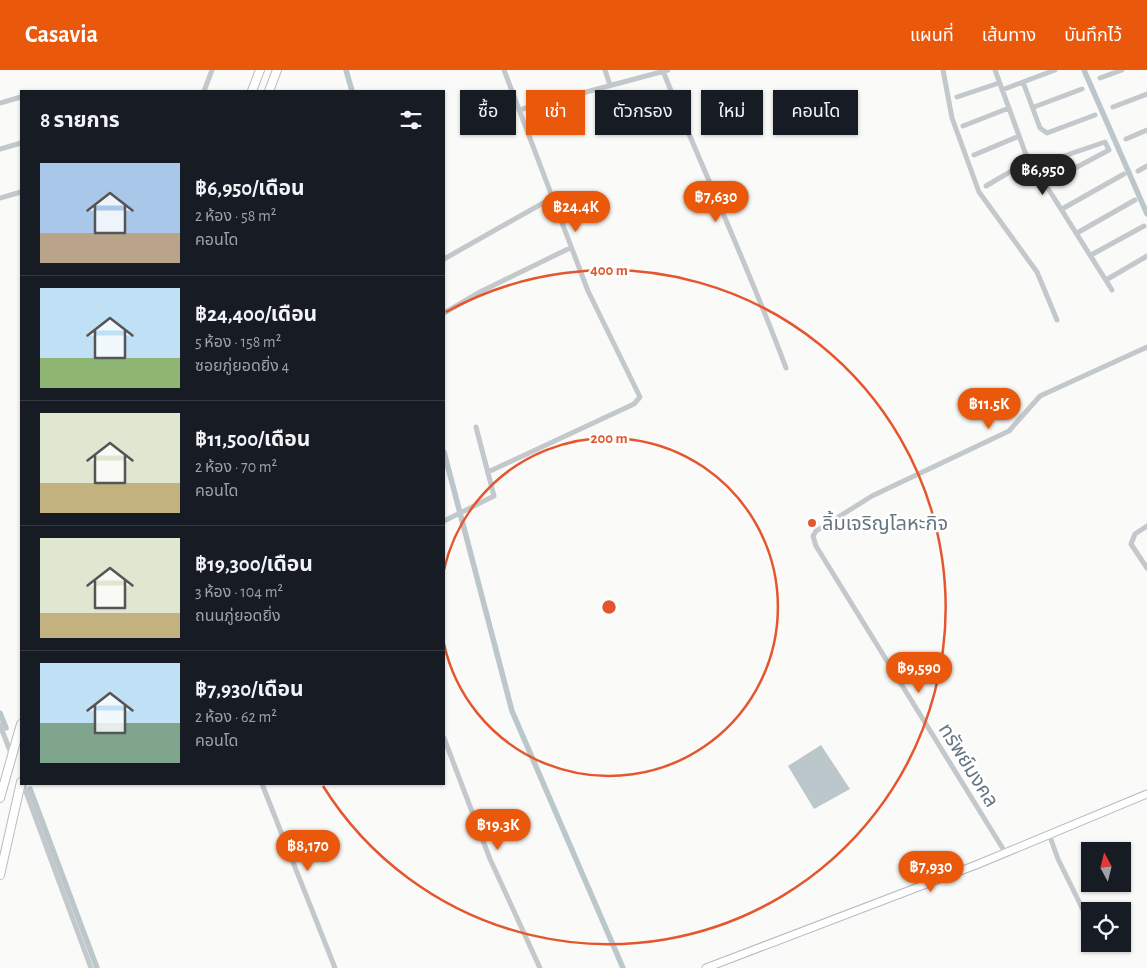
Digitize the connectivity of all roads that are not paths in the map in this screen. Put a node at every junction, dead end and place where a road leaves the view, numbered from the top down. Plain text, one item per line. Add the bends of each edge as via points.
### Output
1 (212, 70) edge
2 (260, 70) edge
3 (277, 70) edge
4 (504, 70) edge
5 (604, 70) edge
6 (642, 70) edge
7 (943, 70) edge
8 (994, 70) edge
9 (1055, 70) edge
10 (1122, 70) edge
11 (665, 71) edge
12 (644, 76) junction
13 (1100, 78) dead end
14 (1023, 82) junction
15 (999, 83) junction
16 (610, 85) junction
17 (1082, 89) dead end
18 (204, 90) edge
19 (252, 90) edge
20 (269, 90) edge
21 (1002, 90) junction
22 (1147, 94) edge
23 (957, 96) dead end
24 (20, 97) edge
25 (0, 103) edge
26 (1034, 107) junction
27 (1113, 107) dead end
28 (1009, 108) junction
29 (519, 110) junction
30 (1095, 115) dead end
31 (963, 126) dead end
32 (1147, 130) edge
33 (1019, 136) junction
34 (1126, 139) dead end
35 (20, 143) edge
36 (0, 149) edge
37 (974, 155) dead end
38 (1064, 156) dead end
39 (1030, 160) junction
40 (1147, 166) edge
41 (1138, 170) dead end
42 (1124, 174) dead end
43 (1047, 183) junction
44 (986, 186) dead end
45 (20, 192) edge
46 (0, 198) edge
47 (552, 198) junction
48 (1135, 200) dead end
49 (1062, 209) junction
50 (1144, 226) dead end
51 (1077, 233) junction
52 (570, 248) junction
53 (1091, 255) junction
54 (1147, 256) edge
55 (445, 257) edge
56 (1106, 280) junction
57 (1112, 290) dead end
58 (445, 312) edge
59 (1057, 320) dead end
60 (1147, 347) edge
61 (786, 368) dead end
62 (476, 426) dead end
63 (488, 472) junction
64 (445, 520) edge
65 (1147, 526) edge
66 (1147, 568) edge
67 (0, 725) edge
68 (20, 728) edge
69 (445, 741) edge
70 (12, 756) junction
71 (22, 785) edge
72 (23, 785) edge
73 (262, 785) edge
74 (1147, 794) edge
75 (0, 798) edge
76 (1049, 834) junction
77 (1005, 852) junction
78 (0, 875) edge
79 (1081, 906) edge
80 (91, 968) edge
81 (335, 968) edge
82 (540, 968) edge
83 (706, 968) edge

1 - 18 street
2 - 19 main road
3 - 20 main road
4 - 29 street
5 - 16 street
6 - 12 street
7 - 59 street via 952,118 979,192 1036,272
8 - 15 street
9 - 14 street
10 - 13 street
11 - 12 street
11 - 61 street via 716,200 744,258
12 - 16 street
14 - 21 street
14 - 26 street
15 - 21 street
15 - 23 street
16 - 29 street
17 - 26 street
21 - 28 street
22 - 27 street
24 - 25 street
26 - 30 street via 1040,128 1047,133
28 - 31 street
28 - 33 street
29 - 47 street
32 - 34 street
33 - 37 street
33 - 39 street
35 - 36 street
38 - 43 street via 1105,142 1109,150
39 - 43 street
39 - 44 street
40 - 41 street
42 - 49 street
43 - 49 street
45 - 46 street
47 - 52 street
47 - 55 street
48 - 51 street
49 - 51 street
50 - 53 street
51 - 53 street
52 - 58 street
52 - 63 street via 640,397 634,404
53 - 56 street
54 - 56 street
56 - 57 street
60 - 77 street, ทรัพย์มงคล via 1040,396 1009,431 872,496 816,531 813,541
62 - 63 street
63 - 64 street via 494,496
65 - 66 street via 1135,534 1131,544
67 - 70 street
68 - 70 main road
69 - 82 street via 490,859
70 - 75 main road
71 - 78 main road
72 - 80 street
73 - 81 street
74 - 76 main road
76 - 77 main road
76 - 79 street
77 - 83 main road

